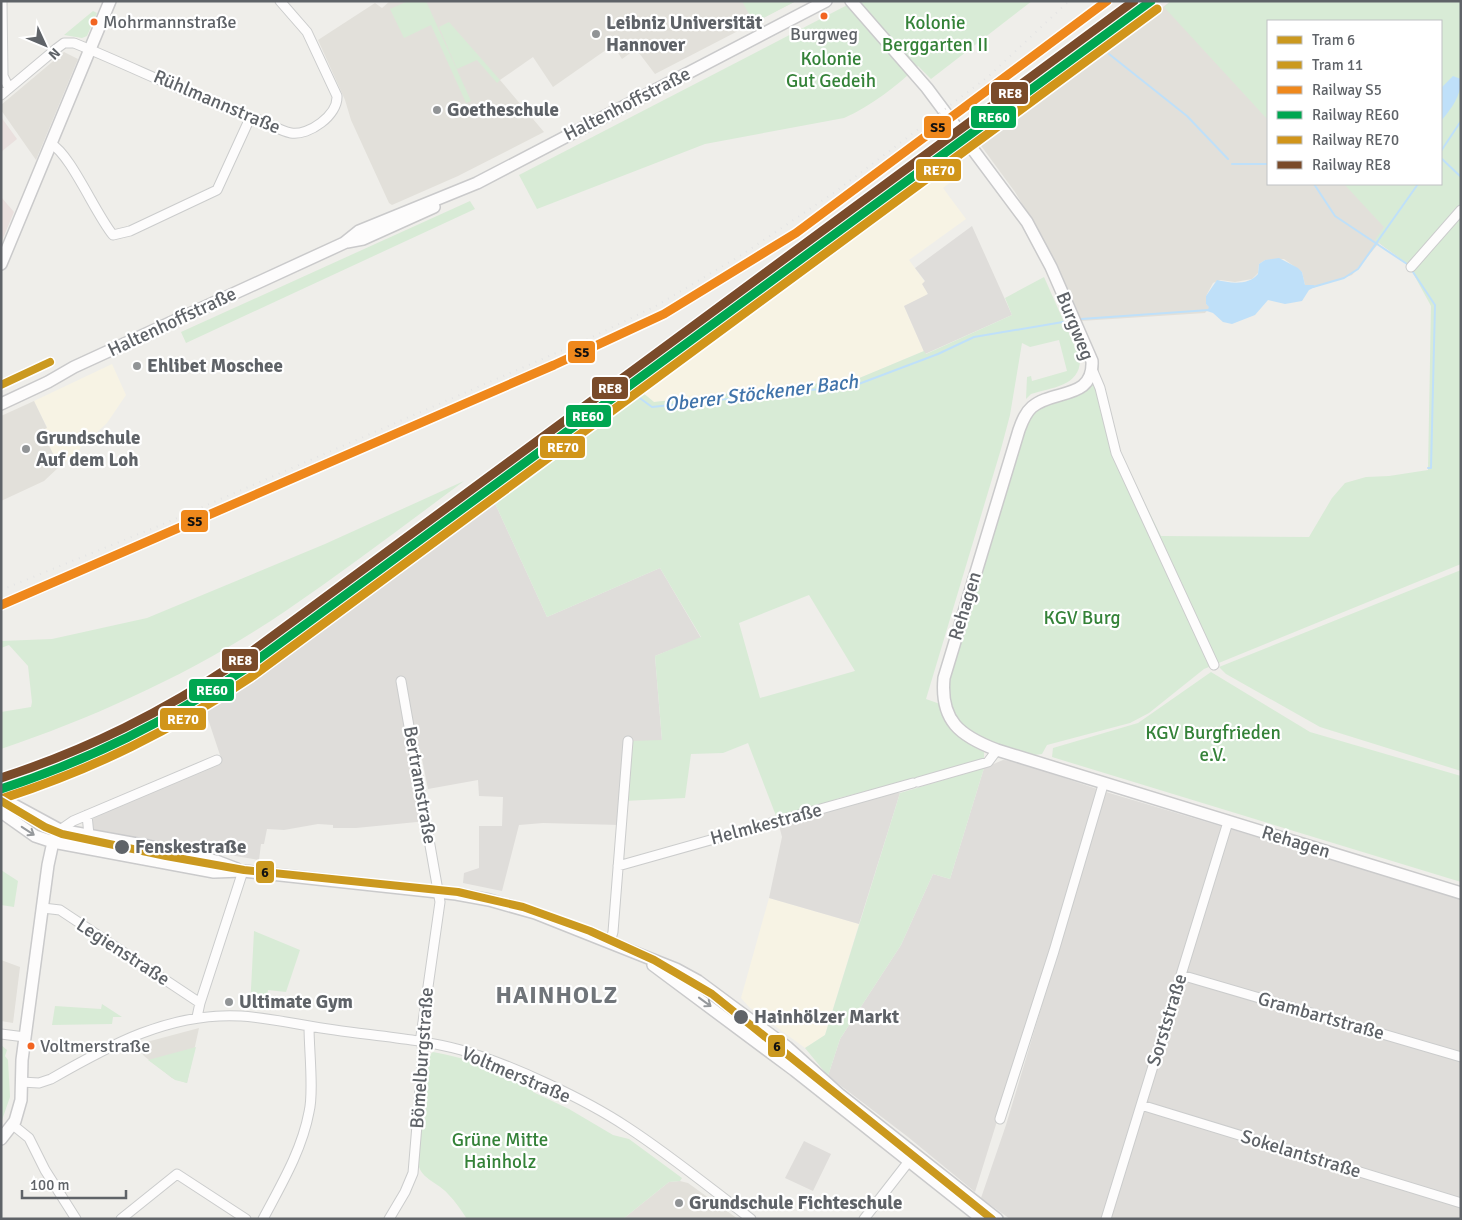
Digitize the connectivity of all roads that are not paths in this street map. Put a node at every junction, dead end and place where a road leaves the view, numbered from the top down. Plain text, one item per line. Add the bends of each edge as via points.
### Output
1 (2, 1) edge
2 (110, 1) edge
3 (280, 1) edge
4 (826, 1) edge
5 (851, 1) edge
6 (90, 49) junction
7 (9, 88) junction
8 (1, 95) edge
9 (250, 118) junction
10 (51, 144) junction
11 (1461, 210) edge
12 (1, 264) edge
13 (1411, 266) dead end
14 (1092, 369) junction
15 (1, 404) edge
16 (1214, 665) dead end
17 (401, 681) dead end
18 (628, 741) dead end
19 (997, 750) junction
20 (217, 760) dead end
21 (1103, 784) junction
22 (1, 798) edge
23 (3, 815) edge
24 (87, 815) junction
25 (1228, 822) junction
26 (60, 830) junction
27 (89, 835) junction
28 (53, 842) junction
29 (618, 866) junction
30 (243, 872) junction
31 (438, 891) junction
32 (1461, 893) edge
33 (43, 908) junction
34 (610, 942) junction
35 (1181, 975) junction
36 (200, 1003) junction
37 (197, 1017) junction
38 (309, 1027) junction
39 (1, 1034) edge
40 (25, 1037) junction
41 (422, 1042) junction
42 (1461, 1058) edge
43 (21, 1082) junction
44 (1141, 1105) junction
45 (1000, 1119) dead end
46 (14, 1123) junction
47 (1, 1139) edge
48 (912, 1157) junction
49 (1461, 1203) edge
50 (76, 1219) edge
51 (121, 1219) edge
52 (246, 1219) edge
53 (263, 1219) edge
54 (389, 1219) edge
55 (751, 1219) edge
56 (864, 1219) edge
57 (982, 1219) edge
58 (997, 1219) edge
59 (1106, 1219) edge

1 - 7 street via 3,76
2 - 6 street
3 - 9 street, Rühlmannstraße via 311,40 337,102 330,114 303,133 291,133
4 - 15 street, Haltenhoffstraße via 456,193 444,195 359,232 344,243
5 - 14 street, Burgweg via 927,88 1027,222 1068,305
6 - 7 street, Rühlmannstraße via 74,43 64,44
6 - 9 street, Rühlmannstraße
6 - 10 street
7 - 8 street, Rühlmannstraße
9 - 10 street via 217,190 130,231 113,235 66,160
10 - 12 street
11 - 13 street
14 - 16 street, Burgweg via 1116,453
14 - 19 street, Rehagen via 1086,382 1076,390 1044,400 1025,415 944,678 945,704 956,726 970,739
17 - 31 street, Bertramstraße
18 - 29 street
19 - 21 street, Rehagen
19 - 29 street, Helmkestraße via 988,762
20 - 24 street
21 - 25 street, Rehagen
21 - 45 street
22 - 26 street
23 -> 28 street via 38,838
24 - 26 street
24 - 27 street
25 - 32 street, Rehagen
25 - 35 street, Sorststraße
26 - 27 street
26 - 28 street
27 - 30 street via 216,861
28 - 30 street via 214,872
28 - 33 street
29 - 34 street
30 - 31 street
30 - 36 street
31 - 34 street via 511,906
31 - 41 street, Bömelburgstraße via 440,902
33 - 36 street, Legienstraße via 60,910
33 - 40 street
34 - 48 street via 676,969 716,992 792,1051
35 - 42 street, Grambartstraße
35 - 44 street, Sorststraße
36 - 37 street
37 - 38 street, Voltmerstraße via 243,1016
37 - 43 street, Voltmerstraße via 156,1026 129,1037 51,1079 39,1083
38 - 41 street, Voltmerstraße
38 - 53 street via 310,1111 299,1144
39 - 40 street
40 - 43 street
41 - 54 street, Bömelburgstraße via 413,1173 406,1192
41 - 55 street, Voltmerstraße via 461,1050 598,1110 649,1142
43 - 46 street via 21,1100
44 - 49 street, Sokelantstraße
44 - 59 street, Sorststraße
46 - 47 street
46 - 50 street via 29,1138
48 - 56 street
48 - 57 street
48 - 58 street
51 - 52 street via 177,1174

